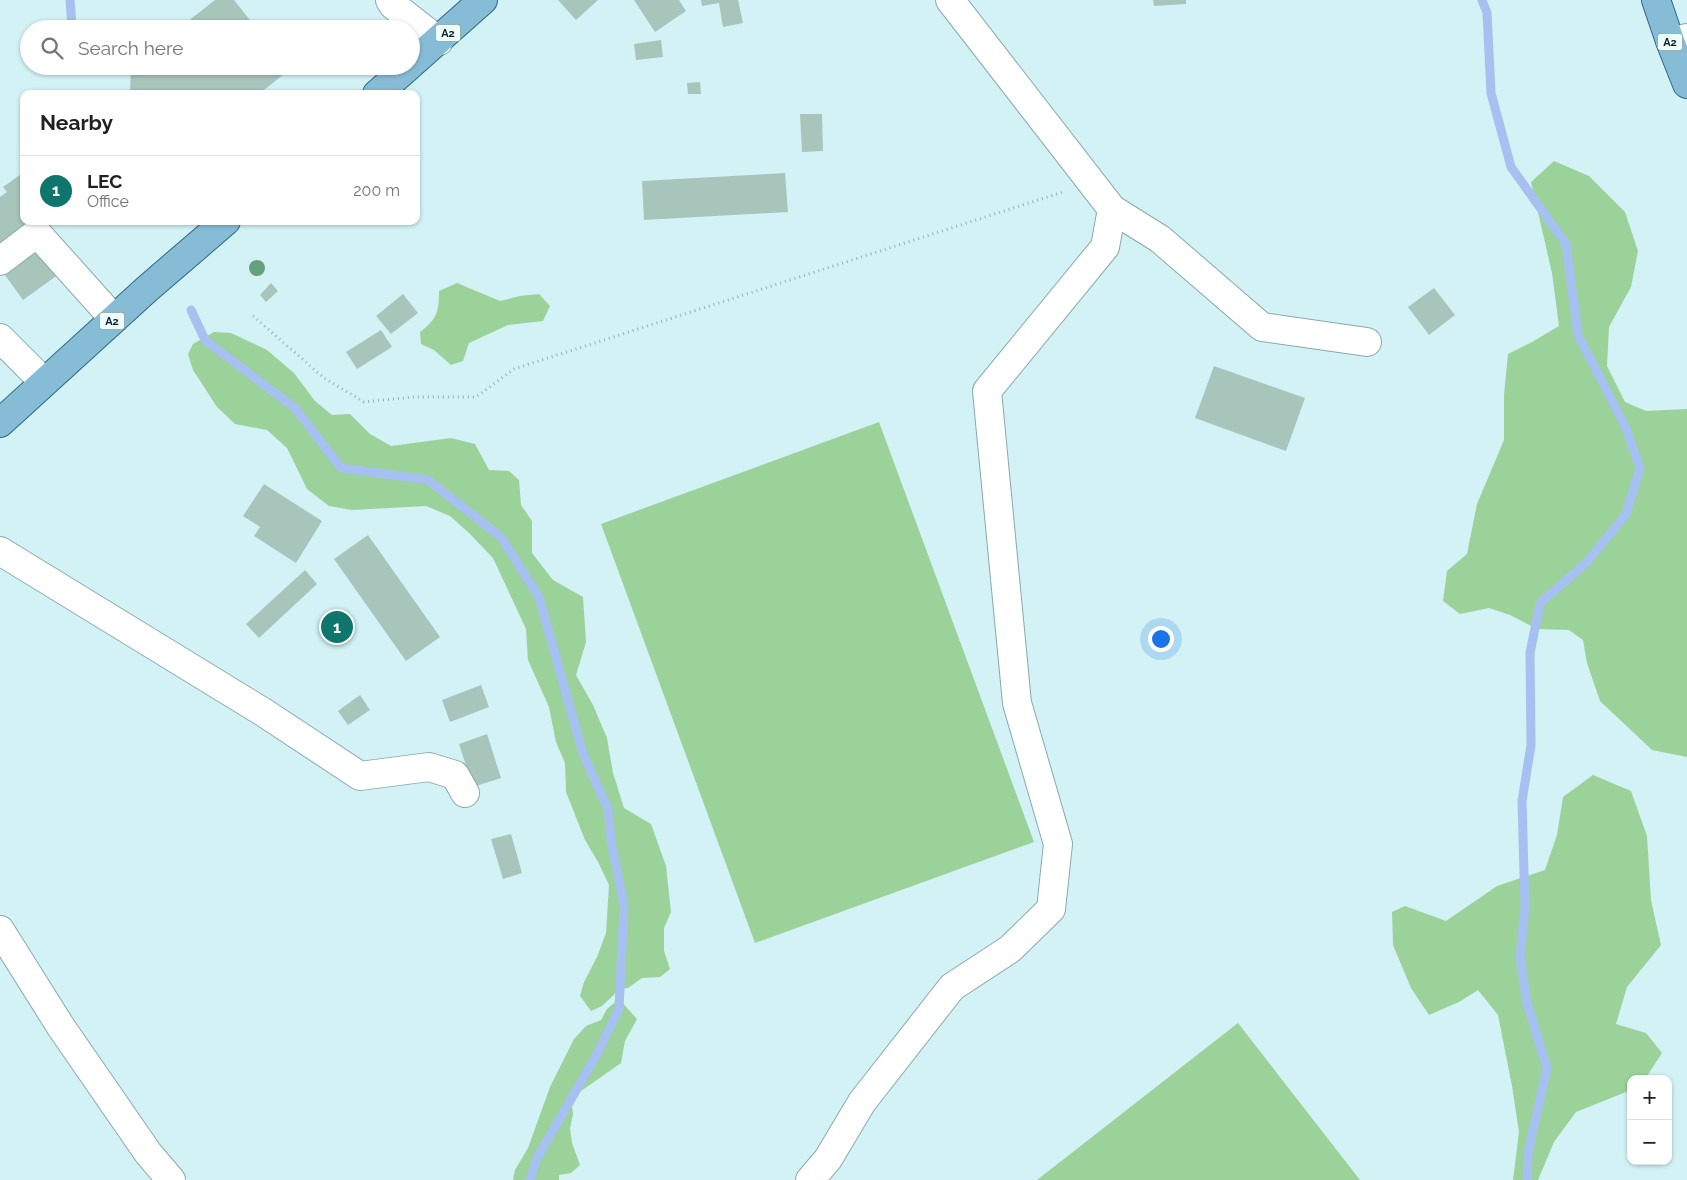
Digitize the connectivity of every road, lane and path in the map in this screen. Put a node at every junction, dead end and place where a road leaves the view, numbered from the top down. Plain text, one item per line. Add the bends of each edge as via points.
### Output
1 (390, 0) edge
2 (483, 0) edge
3 (950, 0) edge
4 (1656, 0) edge
5 (411, 20) edge
6 (420, 27) edge
7 (1678, 39) edge
8 (438, 41) junction
9 (420, 56) edge
10 (398, 75) edge
11 (1687, 84) edge
12 (381, 90) edge
13 (1092, 183) junction
14 (1112, 209) junction
15 (221, 225) edge
16 (44, 227) edge
17 (0, 261) edge
18 (253, 316) dead end
19 (114, 319) junction
20 (0, 338) edge
21 (1366, 342) dead end
22 (44, 382) junction
23 (0, 423) edge
24 (0, 551) edge
25 (465, 793) dead end
26 (0, 930) edge
27 (171, 1180) edge
28 (810, 1180) edge

1 - 5 lane
2 - 8 main road, A2
3 - 13 lane
4 - 7 main road, A2
6 - 8 lane
7 - 11 main road, A2
8 - 9 main road, A2
10 - 12 main road, A2
13 - 14 lane
13 - 18 path via 514,369 476,397 413,397 364,402 324,378
14 - 21 lane via 1160,239 1262,328
14 - 28 lane via 1105,247 987,391 1017,703 1058,844 1051,909 1010,949 952,987 862,1102 828,1159
15 - 19 main road, A2
16 - 17 lane
16 - 19 lane
19 - 22 main road, A2
20 - 22 lane
22 - 23 main road, A2
24 - 25 lane via 263,712 360,776 428,767 455,775
26 - 27 lane via 61,1027 148,1153

